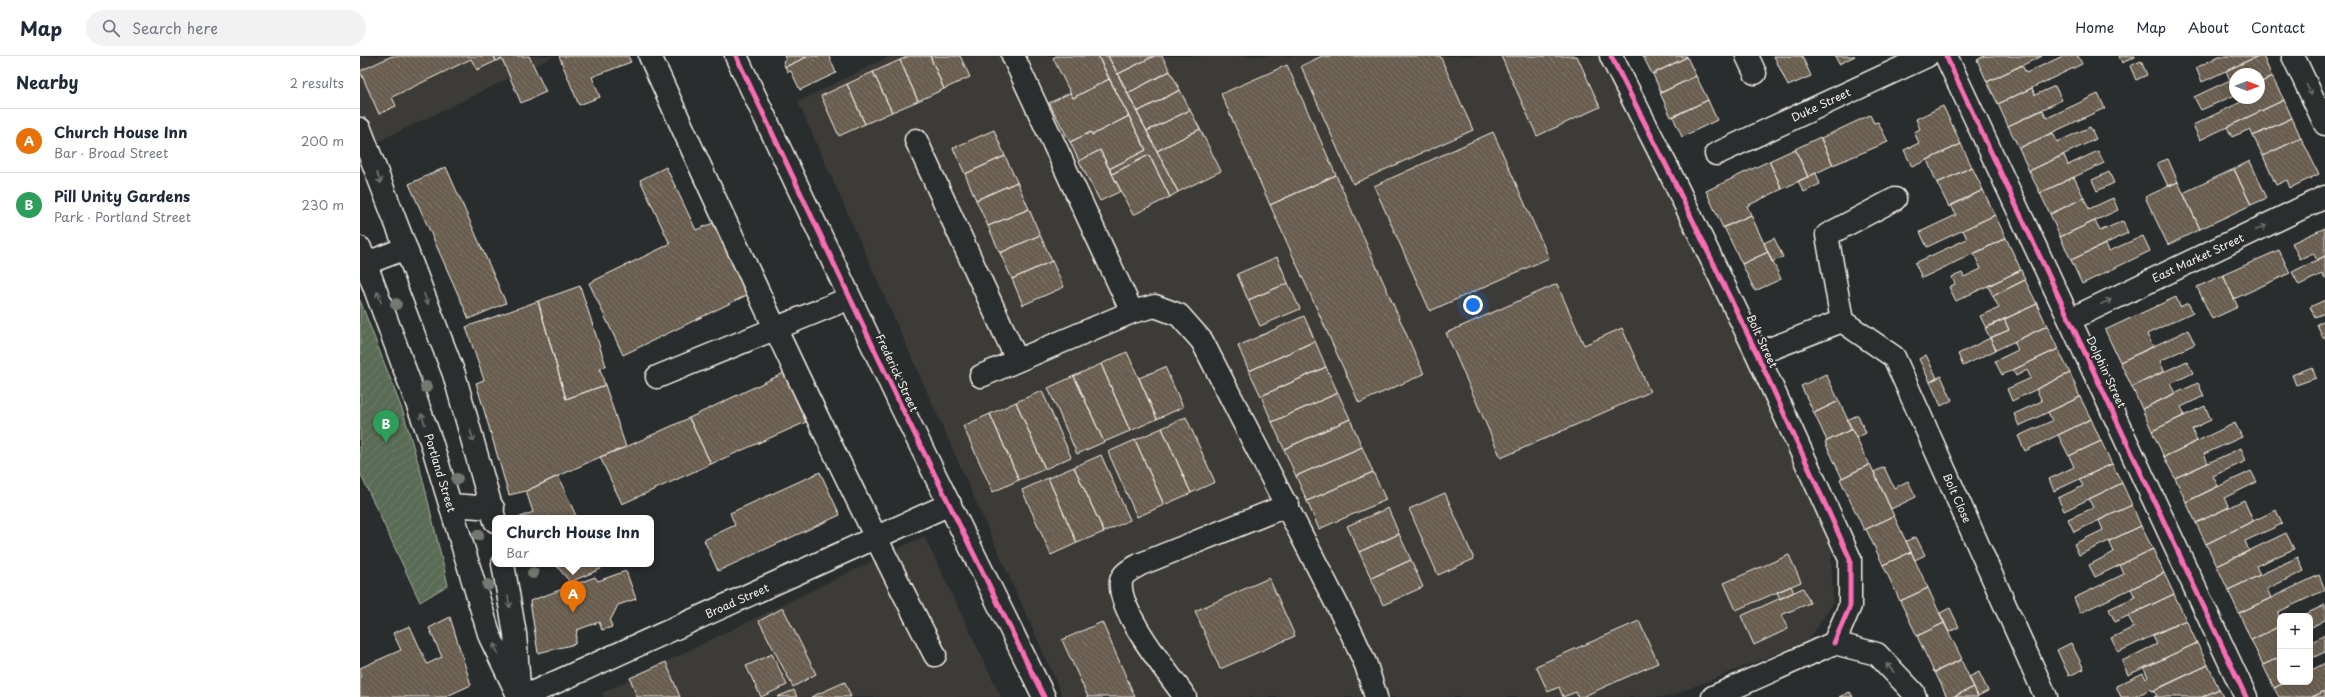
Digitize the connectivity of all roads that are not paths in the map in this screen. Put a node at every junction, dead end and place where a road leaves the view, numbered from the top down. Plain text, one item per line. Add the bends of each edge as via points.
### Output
1 (650, 56) edge
2 (736, 56) edge
3 (1013, 56) edge
4 (1611, 56) edge
5 (1927, 56) edge
6 (1946, 56) edge
7 (2293, 56) edge
8 (2325, 124) edge
9 (360, 128) edge
10 (916, 140) dead end
11 (1716, 154) dead end
12 (2325, 197) edge
13 (1895, 199) dead end
14 (406, 248) junction
15 (363, 256) edge
16 (850, 298) junction
17 (1132, 312) junction
18 (2071, 319) junction
19 (1842, 321) junction
20 (774, 329) junction
21 (1757, 354) junction
22 (1017, 360) junction
23 (981, 376) dead end
24 (658, 377) dead end
25 (950, 504) junction
26 (451, 505) junction
27 (1288, 505) junction
28 (494, 515) edge
29 (875, 538) junction
30 (503, 567) edge
31 (1834, 643) junction
32 (935, 655) dead end
33 (519, 697) edge
34 (524, 697) edge
35 (1044, 697) edge
36 (1185, 697) edge
37 (1376, 697) edge
38 (1713, 697) edge
39 (1915, 697) edge
40 (2046, 697) edge
41 (2246, 697) edge

1 - 20 street
2 - 16 street, Frederick Street
3 - 17 street
4 - 21 street, Bolt Street
5 - 11 street, Duke Street
6 - 18 street, Dolphin Street
7 -> 8 street
9 -> 14 street
10 - 22 street
18 -> 12 street, East Market Street
13 - 19 street via 1827,235
14 - 15 street
14 -> 28 street via 454,374
26 -> 15 street, Portland Street via 431,441
16 - 20 street
16 - 25 street, Frederick Street
17 - 22 street
17 - 27 street via 1155,306 1179,315 1202,341
18 - 41 street, Dolphin Street
19 - 21 street
19 - 40 street, Bolt Close via 1894,357
20 - 24 street
20 - 29 street
21 - 31 street, Bolt Street via 1850,559 1850,606
22 - 23 street
25 - 29 street, Broad Street
25 - 35 street, Frederick Street
26 - 28 street
33 -> 26 street, Portland Street via 490,637
27 - 36 street via 1141,564 1127,571 1121,580 1122,599 1132,620
27 - 37 street via 1366,664
29 - 32 street
29 - 34 street, Broad Street
30 -> 33 street, Portland Street via 515,634
31 - 38 street
39 -> 31 street via 1877,654

